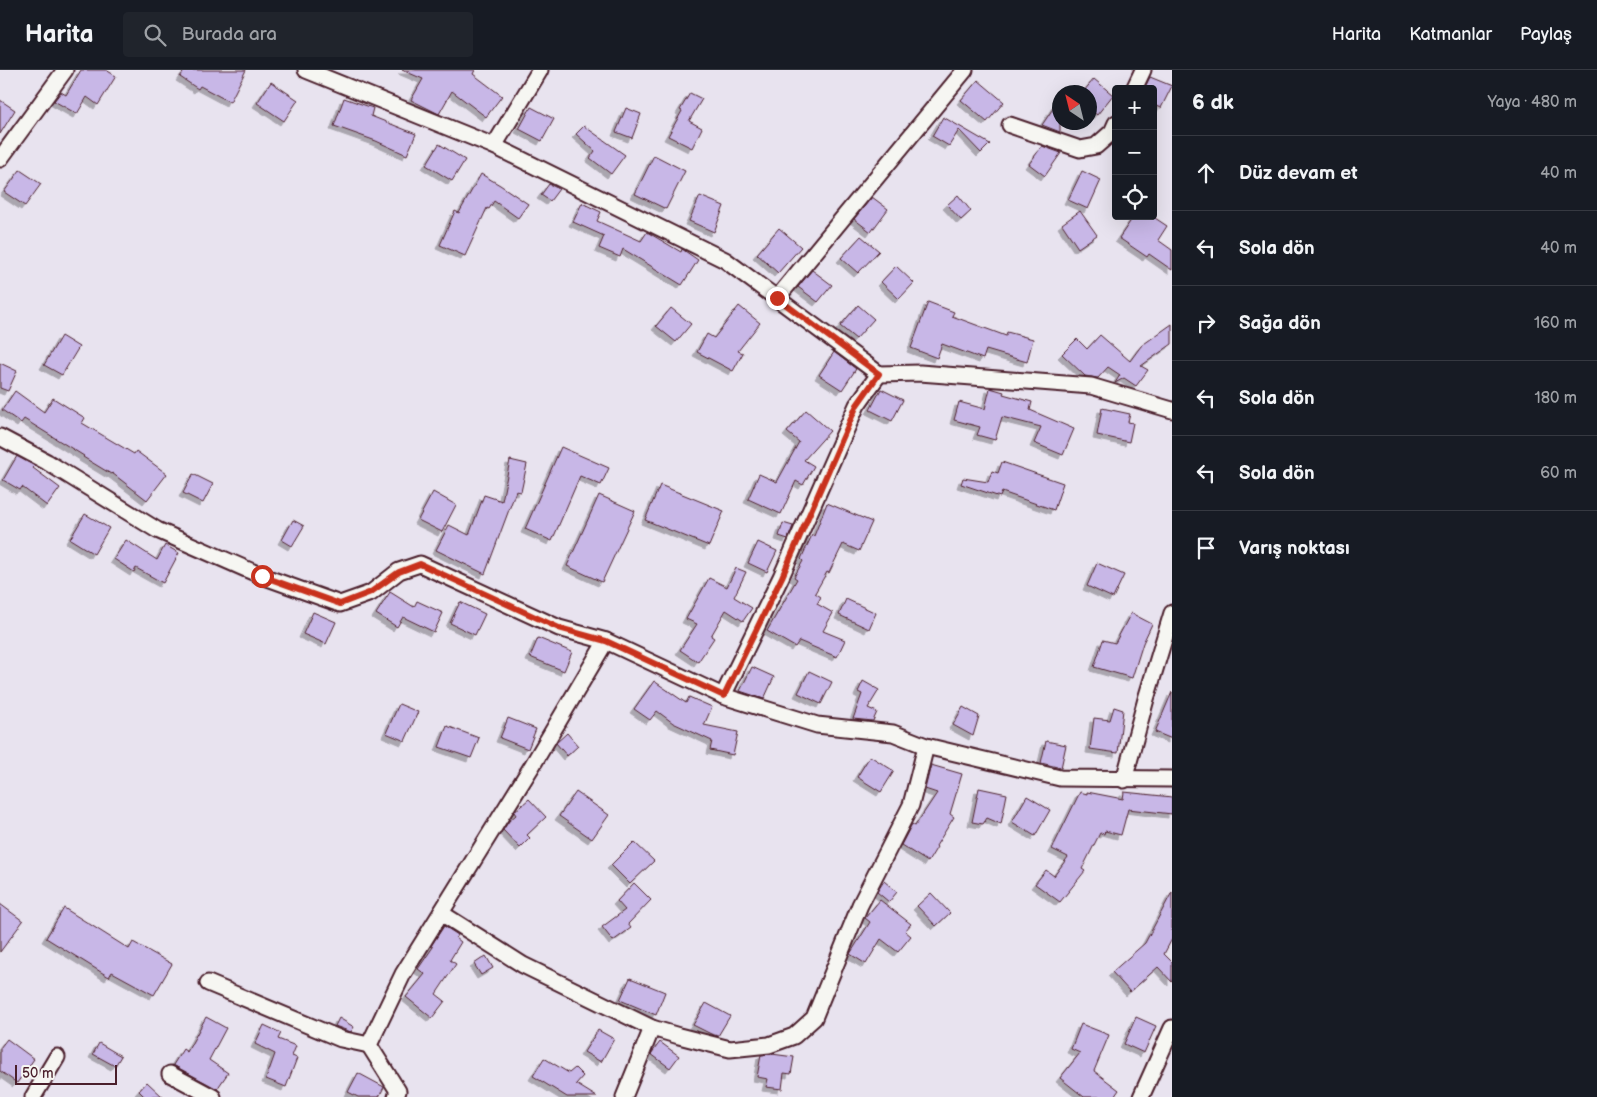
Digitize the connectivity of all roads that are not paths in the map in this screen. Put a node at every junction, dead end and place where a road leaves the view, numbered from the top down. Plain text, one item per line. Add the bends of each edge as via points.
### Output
1 (65, 70) edge
2 (306, 70) edge
3 (540, 70) edge
4 (965, 70) edge
5 (1143, 70) edge
6 (1136, 85) edge
7 (1010, 125) dead end
8 (1113, 130) edge
9 (494, 146) junction
10 (0, 159) edge
11 (777, 298) junction
12 (879, 374) junction
13 (1172, 410) edge
14 (2, 443) edge
15 (1172, 614) edge
16 (606, 641) junction
17 (724, 696) junction
18 (926, 746) junction
19 (1172, 779) edge
20 (1124, 780) junction
21 (441, 913) junction
22 (208, 983) dead end
23 (652, 1028) junction
24 (1172, 1028) edge
25 (369, 1045) junction
26 (57, 1057) dead end
27 (170, 1074) dead end
28 (33, 1097) edge
29 (213, 1097) edge
30 (396, 1097) edge
31 (624, 1097) edge
32 (1140, 1097) edge

1 - 10 street
2 - 9 street
3 - 9 street
4 - 11 street
5 - 6 street
7 - 8 street via 1080,149 1096,146
9 - 11 street via 726,260
11 - 12 street
12 - 13 street via 920,373 1091,386
12 - 17 street via 857,405 782,577
14 - 16 street via 48,462 157,530 262,576 340,604 371,592 399,572 420,564 559,628
15 - 20 street
16 - 17 street
16 - 21 street
17 - 18 street via 817,725 894,733
18 - 20 street via 1060,778
18 - 23 street via 911,804 860,905 814,1018 794,1036 769,1045 730,1049
19 - 20 street
21 - 23 street via 523,965
21 - 25 street via 403,974
22 - 25 street via 341,1039
23 - 31 street
24 - 32 street
25 - 30 street via 398,1091
26 - 28 street
27 - 29 street

